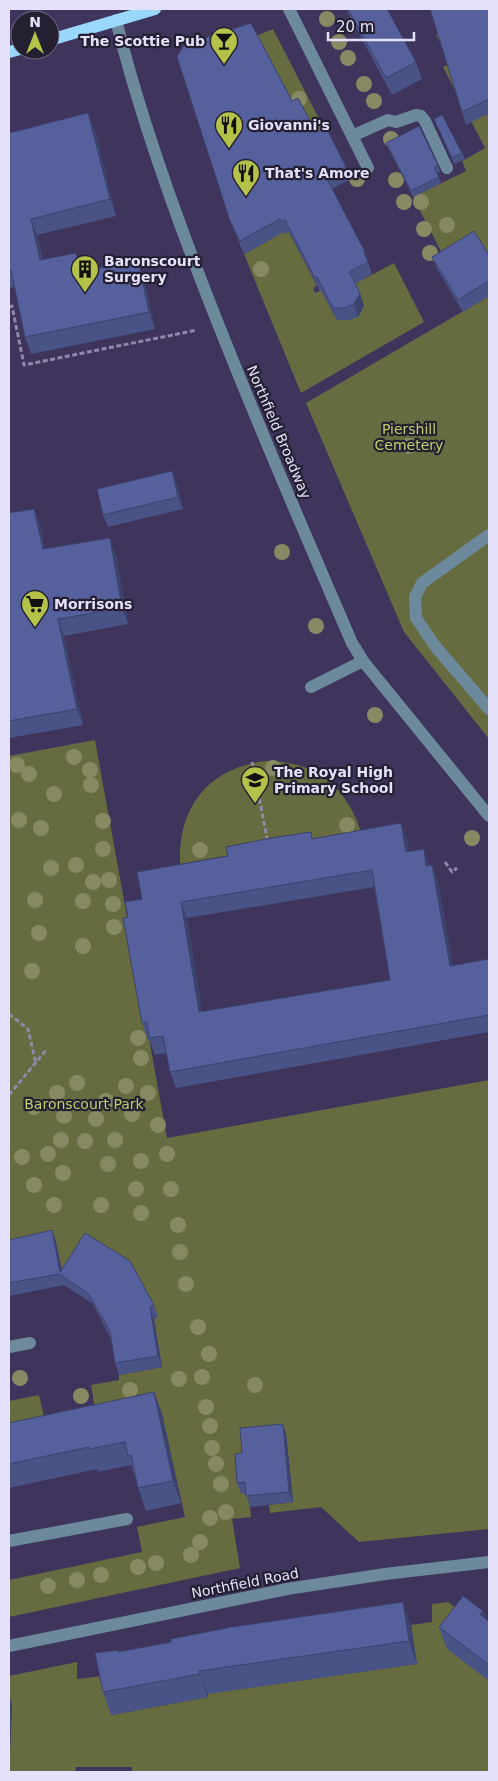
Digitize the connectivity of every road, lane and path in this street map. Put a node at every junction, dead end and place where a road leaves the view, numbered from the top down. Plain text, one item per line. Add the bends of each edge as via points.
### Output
1 (155, 9) edge
2 (289, 9) edge
3 (118, 16) edge
4 (60, 36) edge
5 (352, 136) junction
6 (368, 168) dead end
7 (448, 168) dead end
8 (9, 307) edge
9 (219, 326) junction
10 (489, 535) edge
11 (363, 662) junction
12 (311, 687) dead end
13 (489, 709) edge
14 (252, 762) dead end
15 (489, 816) edge
16 (269, 848) edge
17 (445, 862) dead end
18 (457, 868) dead end
19 (9, 1014) edge
20 (47, 1049) dead end
21 (36, 1064) junction
22 (9, 1095) edge
23 (30, 1343) dead end
24 (9, 1347) edge
25 (127, 1519) dead end
26 (9, 1542) edge
27 (489, 1562) edge
28 (9, 1646) edge

1 - 3 main road
2 - 5 street
3 - 4 main road
3 - 9 street, Northfield Broadway via 138,102
5 - 6 street
5 - 7 street via 388,120 396,122 416,114 424,118
8 - 9 path via 12,306 24,365
9 - 11 street, Northfield Broadway via 343,622
10 - 13 street via 422,583 415,597 416,618 435,646
11 - 12 street
11 - 15 street, Northfield Broadway
14 - 16 path
17 - 18 path via 452,872
19 - 21 path via 28,1029
20 - 21 path
21 - 22 path
23 - 24 street
25 - 26 street
27 - 28 street, Northfield Road via 287,1589

